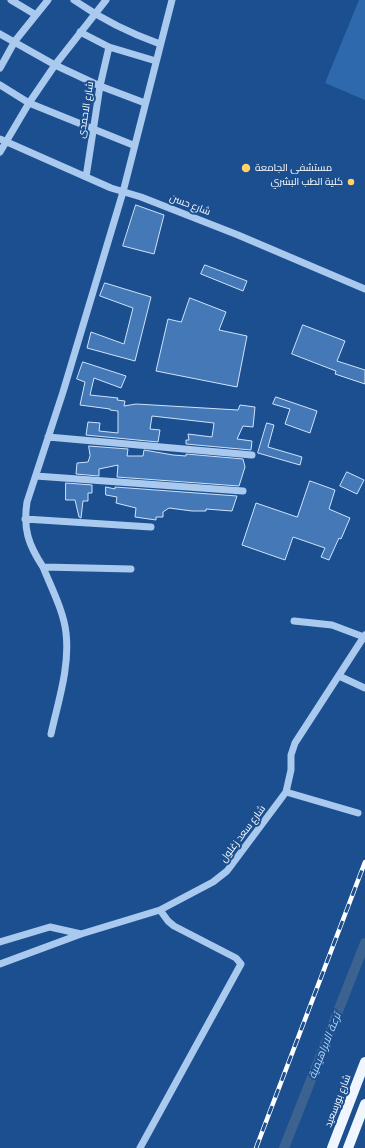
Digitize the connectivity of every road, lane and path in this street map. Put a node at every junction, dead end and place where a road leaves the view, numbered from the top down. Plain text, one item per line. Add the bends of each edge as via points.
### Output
1 (11, 0) edge
2 (48, 0) edge
3 (74, 0) edge
4 (106, 0) edge
5 (172, 0) edge
6 (95, 14) junction
7 (36, 15) junction
8 (80, 32) junction
9 (0, 34) edge
10 (15, 41) junction
11 (160, 44) junction
12 (110, 47) junction
13 (156, 61) junction
14 (54, 65) junction
15 (0, 68) edge
16 (0, 85) edge
17 (100, 86) junction
18 (29, 102) junction
19 (145, 103) junction
20 (93, 129) junction
21 (0, 139) edge
22 (7, 143) junction
23 (133, 145) junction
24 (0, 152) edge
25 (86, 177) junction
26 (123, 192) junction
27 (365, 289) edge
28 (48, 437) junction
29 (252, 455) dead end
30 (36, 476) junction
31 (243, 491) dead end
32 (25, 519) junction
33 (152, 527) dead end
34 (43, 566) junction
35 (131, 569) dead end
36 (294, 621) dead end
37 (364, 636) edge
38 (339, 676) junction
39 (365, 688) edge
40 (51, 734) dead end
41 (286, 792) junction
42 (358, 813) dead end
43 (160, 910) junction
44 (81, 934) junction
45 (0, 942) edge
46 (0, 964) edge
47 (365, 1062) edge
48 (365, 1104) edge
49 (140, 1148) edge
50 (332, 1148) edge
51 (348, 1148) edge

1 - 7 street
2 - 7 street
3 - 6 street
4 - 6 street
5 - 11 street
6 - 8 street
6 - 11 street via 126,31
7 - 10 street
8 - 12 street
8 - 14 street
9 - 10 street
10 - 14 street
10 - 15 street
11 - 13 street
12 - 13 street
12 - 17 street, شارع الاحمدى
13 - 19 street
14 - 17 street
14 - 18 street
16 - 18 street
17 - 19 street
17 - 20 street, شارع الاحمدى
18 - 20 street
18 - 22 street
19 - 23 street
20 - 23 street
20 - 25 street, شارع الاحمدى
21 - 22 street, شارع حسن
22 - 24 street
22 - 25 street, شارع حسن
23 - 26 street
25 - 26 street, شارع حسن
26 - 27 street, شارع حسن via 140,196 238,235
26 - 28 street
28 - 29 street
28 - 30 street
30 - 31 street
30 - 32 street via 27,502
32 - 33 street
32 - 34 street via 26,533
34 - 35 street
34 - 40 street via 64,622 67,639 66,664
36 - 37 street via 337,626
37 - 38 street, شارع سعد زغلول
38 - 39 street
38 - 41 street, شارع سعد زغلول via 295,743
41 - 42 street
41 - 43 street, شارع سعد زغلول via 227,871 213,882
43 - 44 street, شارع سعد زغلول
43 - 49 street via 174,926 236,958 241,964
44 - 45 street via 50,927
44 - 46 street, شارع سعد زغلول
47 - 50 main road, شارع بورسعيد
48 - 51 main road

